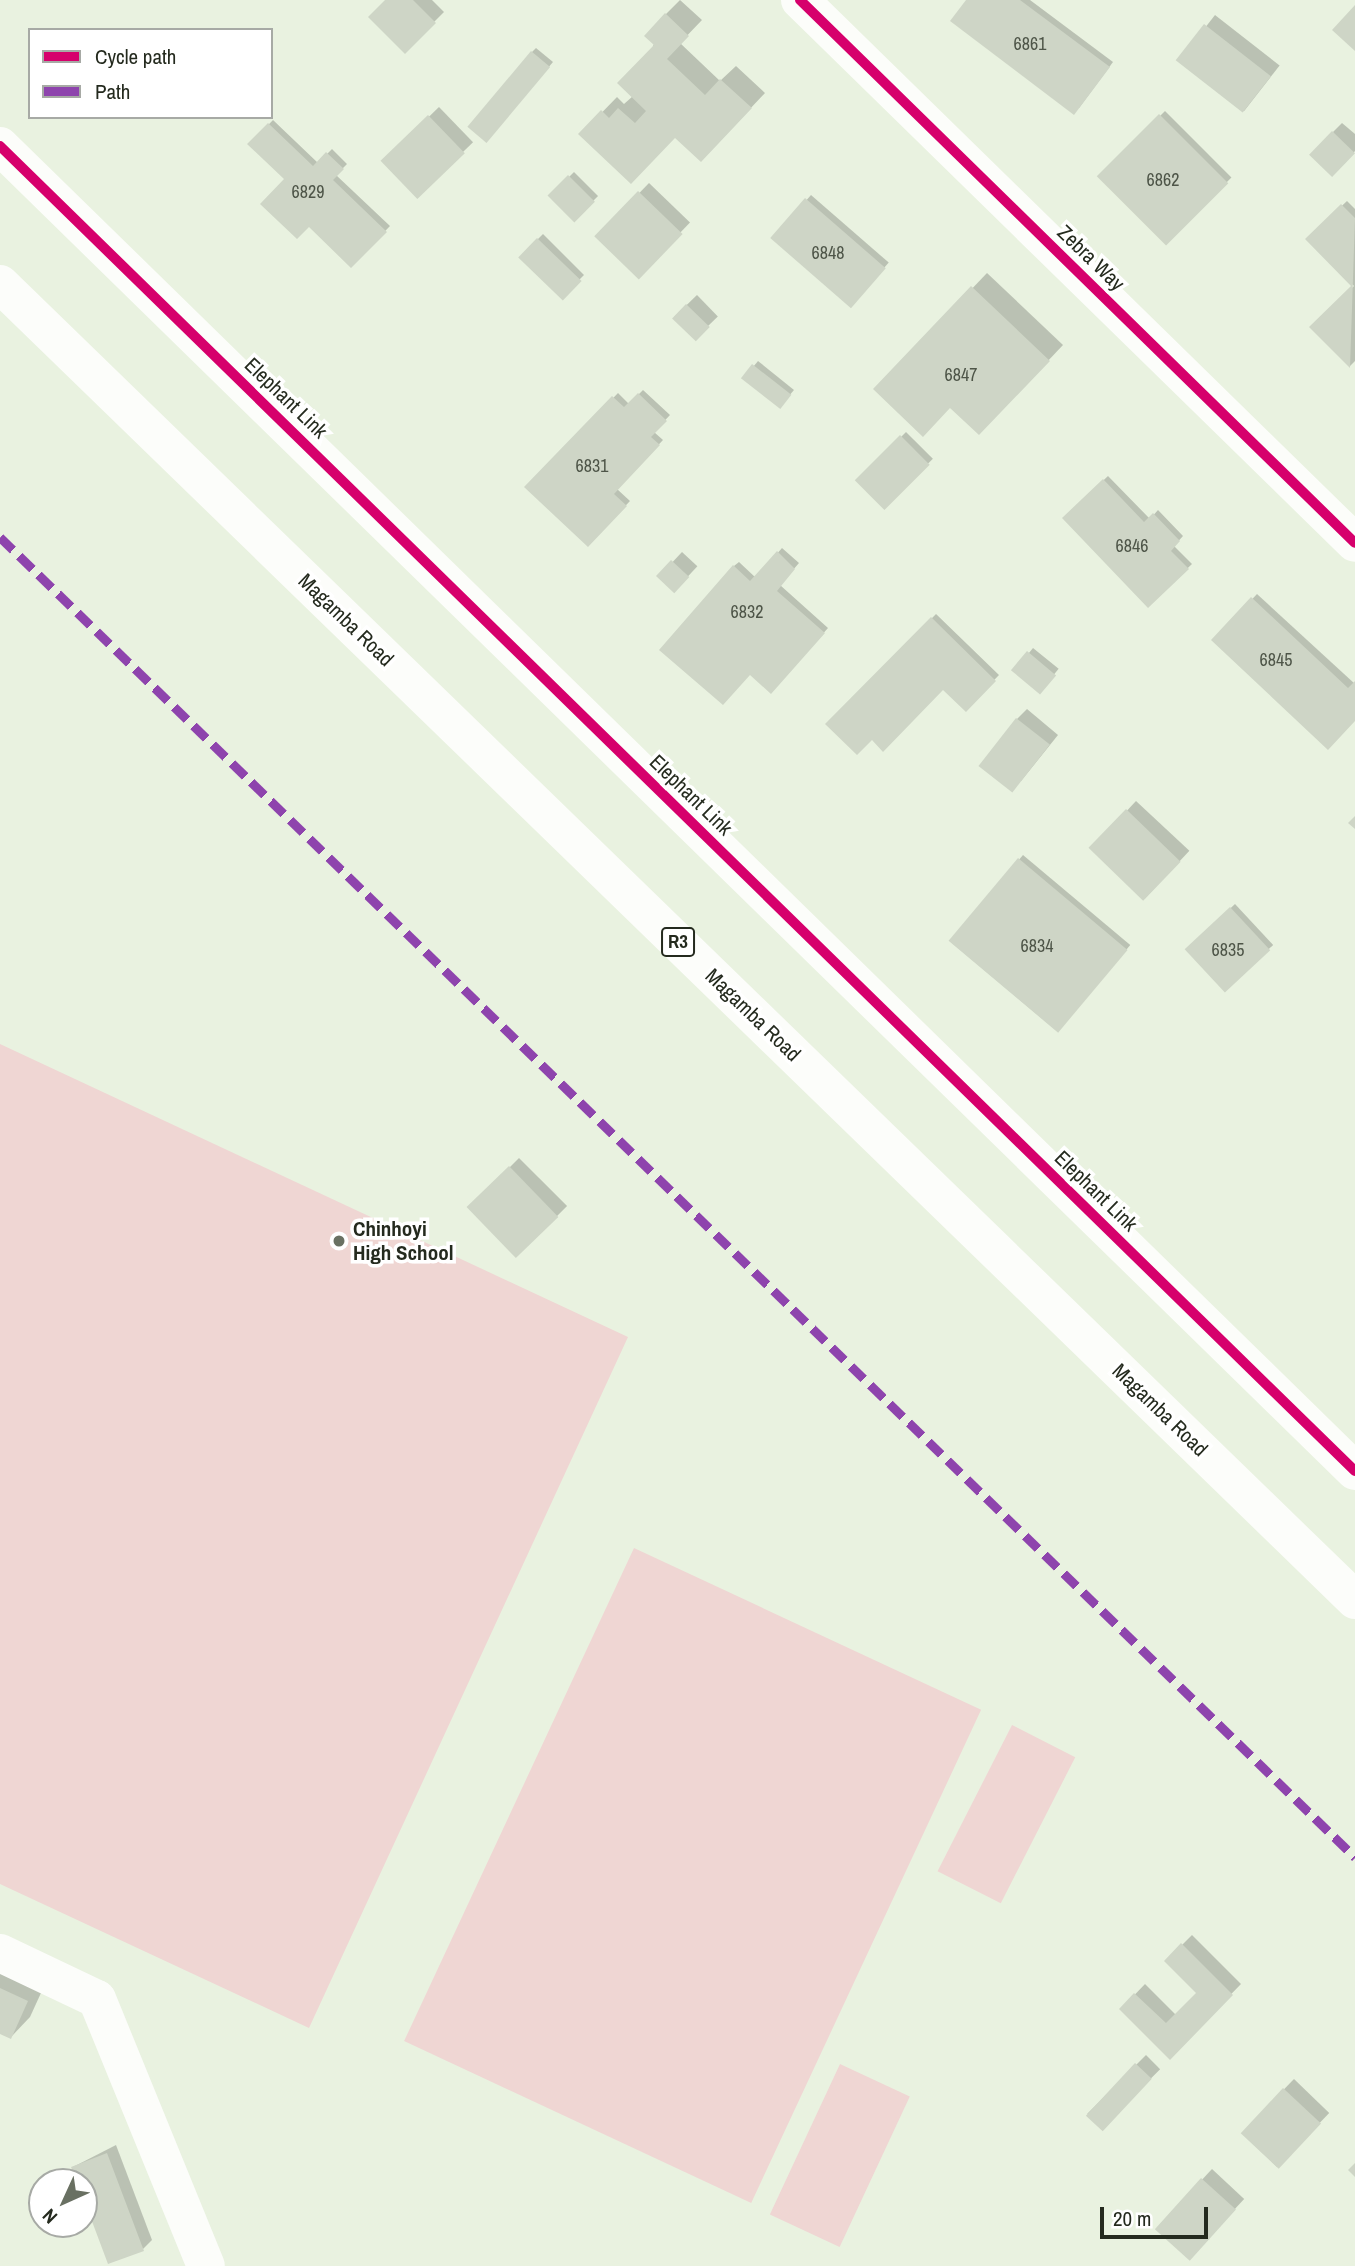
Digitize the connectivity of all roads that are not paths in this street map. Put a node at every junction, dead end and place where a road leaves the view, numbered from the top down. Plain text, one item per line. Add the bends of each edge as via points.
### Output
1 (800, 0) edge
2 (0, 146) edge
3 (0, 284) edge
4 (1355, 543) edge
5 (1355, 1471) edge
6 (1355, 1600) edge
7 (0, 1953) edge
8 (206, 2266) edge

1 - 4 main road, Zebra Way
2 - 5 main road, Elephant Link
3 - 6 main road, Magamba Road / R3
7 - 8 main road via 97,1999

